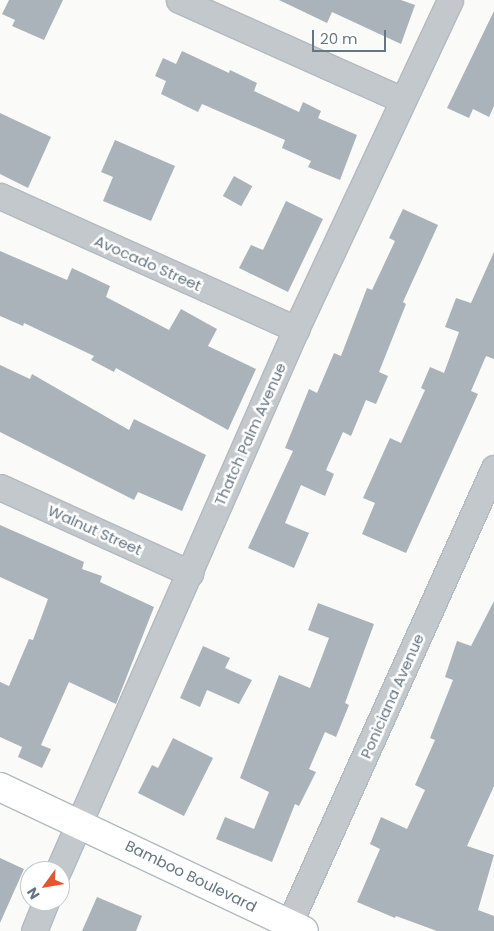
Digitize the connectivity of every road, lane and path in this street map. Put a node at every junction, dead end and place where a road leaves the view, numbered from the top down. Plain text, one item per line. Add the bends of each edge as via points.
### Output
1 (179, 0) edge
2 (450, 0) edge
3 (403, 100) junction
4 (0, 196) edge
5 (296, 329) junction
6 (494, 468) edge
7 (0, 487) edge
8 (190, 573) junction
9 (0, 787) edge
10 (77, 822) junction
11 (62, 861) edge
12 (42, 911) edge
13 (297, 928) edge
14 (34, 931) edge

1 - 3 street
2 - 3 street, Thatch Palm Avenue
3 - 5 street, Thatch Palm Avenue
4 - 5 street, Avocado Street
5 - 8 street, Thatch Palm Avenue
6 - 13 street, Poniciana Avenue
7 - 8 street, Walnut Street
8 - 10 street, Thatch Palm Avenue
9 - 10 main road, Bamboo Boulevard
10 - 11 street, Thatch Palm Avenue
10 - 13 main road, Bamboo Boulevard
12 - 14 street

